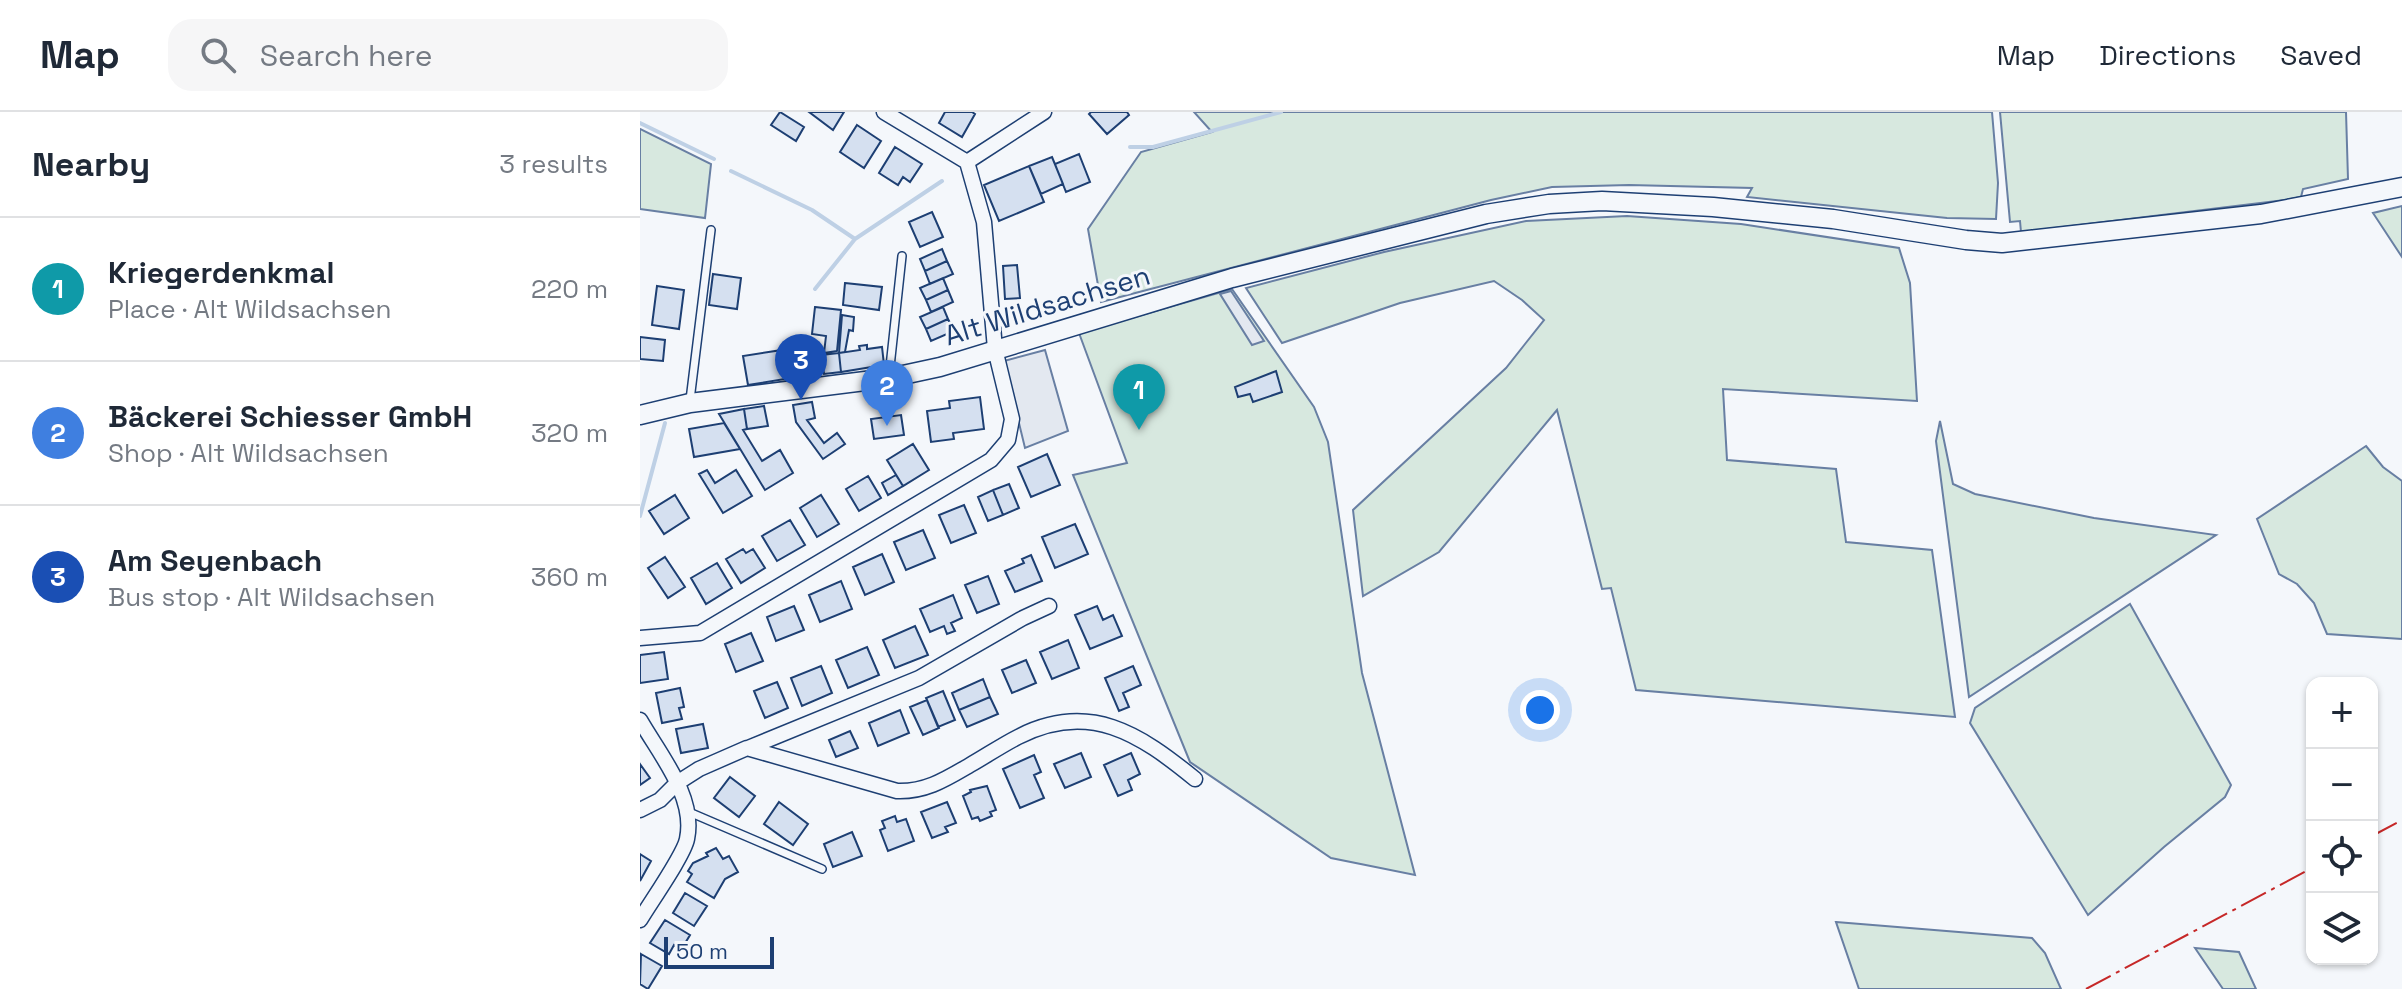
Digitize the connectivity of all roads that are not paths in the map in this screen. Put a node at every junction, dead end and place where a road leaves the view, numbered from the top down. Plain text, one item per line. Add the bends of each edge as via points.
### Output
1 (884, 112) edge
2 (1044, 112) edge
3 (967, 162) junction
4 (2402, 187) edge
5 (711, 230) dead end
6 (902, 256) dead end
7 (995, 349) junction
8 (889, 378) junction
9 (690, 403) junction
10 (640, 415) edge
11 (1049, 606) dead end
12 (640, 638) edge
13 (640, 720) edge
14 (747, 748) junction
15 (1195, 779) dead end
16 (677, 783) junction
17 (640, 810) edge
18 (689, 812) junction
19 (822, 869) dead end
20 (640, 920) edge

1 - 3 street
2 - 3 street
3 - 7 street via 984,222
4 - 7 main road, Alt Wildsachsen via 2261,214 2002,243 1713,207 1549,204 1486,214 1232,278
5 - 9 lane
6 - 8 lane
7 - 8 main road, Alt Wildsachsen
7 - 12 street via 1012,419 1008,440 991,460 700,633
8 - 9 main road, Alt Wildsachsen
9 - 10 main road, Alt Wildsachsen
11 - 14 street via 919,678
13 - 16 street
14 - 15 street via 912,792 939,783 1019,736 1078,722 1097,723 1137,736
14 - 16 street
16 - 17 street
16 - 18 street
18 - 19 lane
18 - 20 street via 687,842

